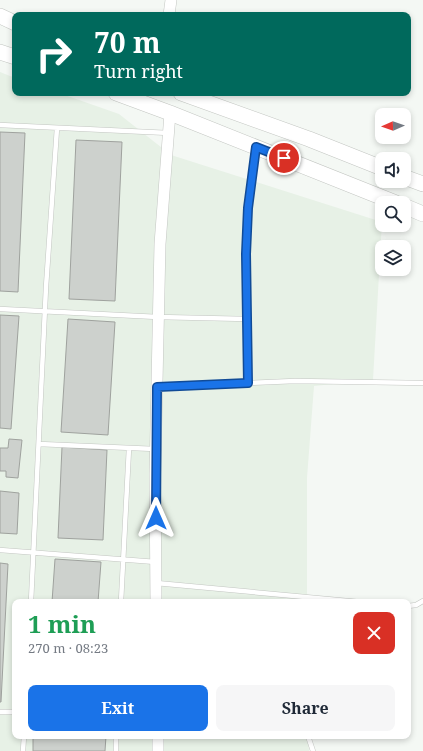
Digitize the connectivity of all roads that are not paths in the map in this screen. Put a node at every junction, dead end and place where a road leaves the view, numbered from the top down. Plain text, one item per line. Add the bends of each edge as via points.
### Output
1 (171, 0) edge
2 (170, 12) edge
3 (0, 16) edge
4 (12, 22) edge
5 (0, 52) edge
6 (12, 56) edge
7 (125, 96) edge
8 (189, 96) edge
9 (170, 112) junction
10 (0, 125) edge
11 (57, 128) junction
12 (169, 133) junction
13 (256, 147) junction
14 (375, 165) edge
15 (411, 180) edge
16 (423, 184) edge
17 (378, 196) edge
18 (411, 209) edge
19 (423, 214) edge
20 (0, 309) edge
21 (45, 312) junction
22 (158, 317) junction
23 (247, 319) junction
24 (248, 383) junction
25 (423, 383) edge
26 (157, 387) junction
27 (39, 444) junction
28 (129, 448) junction
29 (156, 449) junction
30 (0, 550) edge
31 (34, 551) junction
32 (123, 559) junction
33 (156, 562) junction
34 (156, 583) junction
35 (31, 599) edge
36 (121, 599) edge
37 (156, 599) edge
38 (327, 599) edge
39 (422, 603) edge
40 (411, 605) edge
41 (0, 712) edge
42 (12, 712) edge
43 (24, 739) edge
44 (116, 739) edge
45 (158, 739) edge
46 (309, 739) edge
47 (23, 751) edge
48 (116, 751) edge
49 (158, 751) edge
50 (312, 751) edge

1 - 2 street
3 - 4 highway
5 - 6 highway
7 - 9 highway
8 - 14 highway
9 - 12 street
9 - 13 highway
10 - 11 lane
11 - 12 lane
11 - 21 lane
12 - 22 street via 160,244
13 - 17 highway
13 - 23 lane via 248,208
15 - 16 highway
18 - 19 highway
20 - 21 lane
21 - 22 lane
21 - 27 lane
22 - 23 lane
22 - 26 street
23 - 24 lane
24 - 25 lane
24 - 26 lane
26 - 29 street
27 - 28 lane
27 - 31 lane
28 - 29 lane
28 - 32 lane
29 - 33 street
30 - 31 lane
31 - 32 lane
31 - 35 lane
32 - 33 lane
32 - 36 lane
33 - 34 street
34 - 37 street
34 - 38 lane
39 - 40 lane
41 - 42 lane
43 - 47 lane
44 - 48 lane
45 - 49 street
46 - 50 lane

